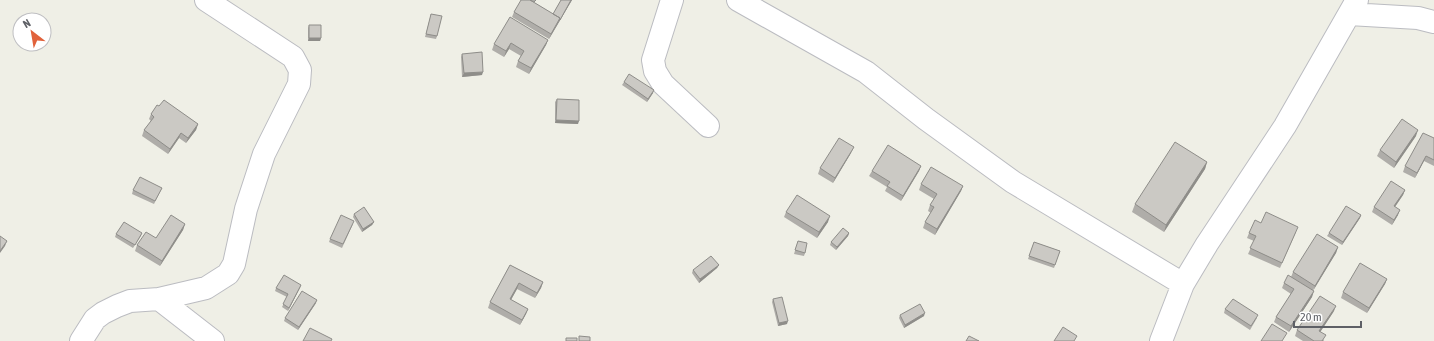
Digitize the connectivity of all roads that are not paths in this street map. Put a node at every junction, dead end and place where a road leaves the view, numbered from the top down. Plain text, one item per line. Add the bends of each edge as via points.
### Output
1 (206, 0) edge
2 (672, 0) edge
3 (738, 0) edge
4 (1353, 7) edge
5 (1434, 22) edge
6 (708, 126) dead end
7 (1182, 284) junction
8 (159, 299) junction
9 (81, 341) edge
10 (213, 341) edge
11 (1161, 341) edge

1 - 8 street via 293,57 300,70 299,84 264,154 231,270 206,288
2 - 6 street via 653,60 655,71 663,84
3 - 7 street via 866,72 1013,182
4 - 5 street
4 - 7 street via 1286,126
7 - 11 street
8 - 9 street via 130,301 103,313 95,319
8 - 10 street

